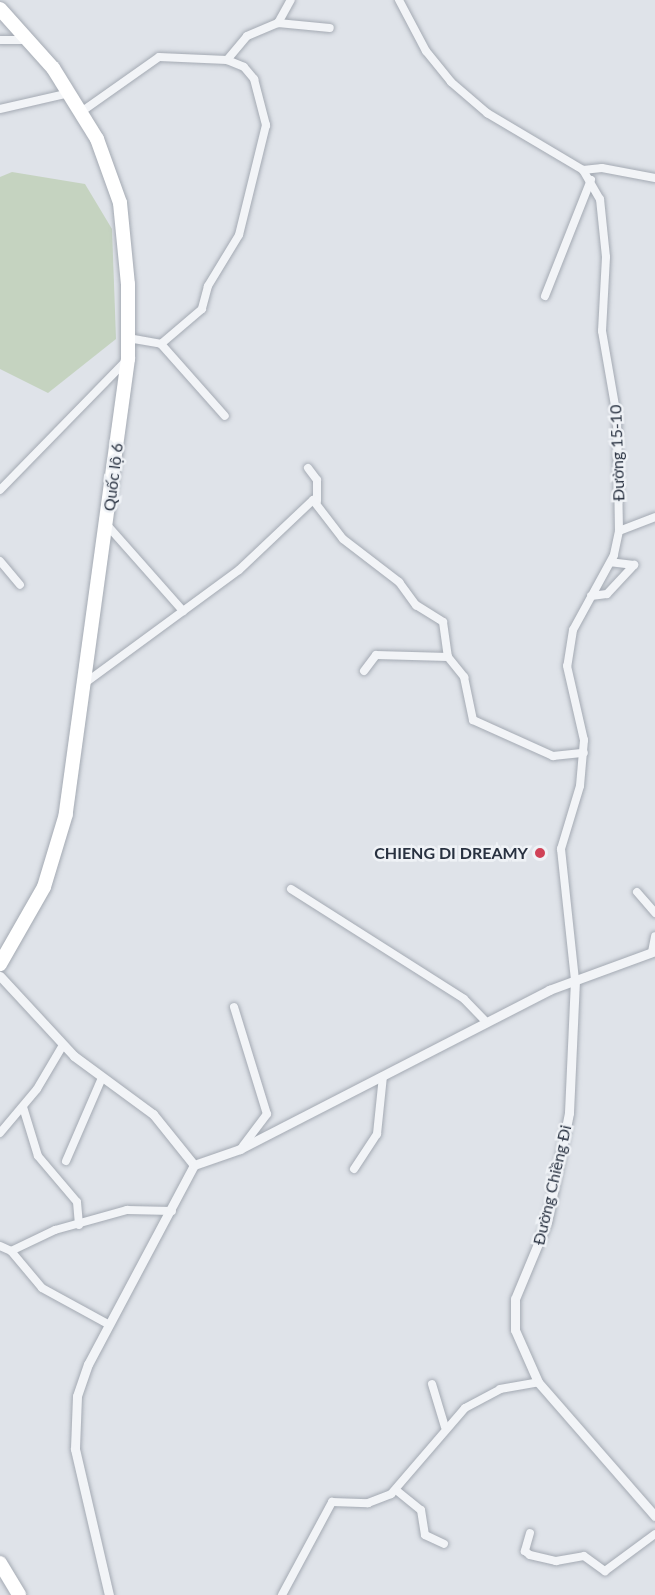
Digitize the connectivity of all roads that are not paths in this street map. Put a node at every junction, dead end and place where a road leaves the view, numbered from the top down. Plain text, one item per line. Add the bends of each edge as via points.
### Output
1 (291, 0) edge
2 (399, 0) edge
3 (0, 9) edge
4 (278, 22) junction
5 (330, 28) dead end
6 (0, 39) edge
7 (29, 40) junction
8 (227, 60) junction
9 (70, 93) junction
10 (0, 109) edge
11 (81, 112) junction
12 (583, 170) junction
13 (655, 178) edge
14 (591, 180) junction
15 (545, 296) dead end
16 (128, 338) junction
17 (161, 344) junction
18 (128, 359) junction
19 (225, 416) dead end
20 (308, 468) dead end
21 (0, 490) edge
22 (317, 501) junction
23 (655, 517) edge
24 (107, 525) junction
25 (619, 531) junction
26 (0, 561) edge
27 (611, 561) junction
28 (20, 585) dead end
29 (591, 596) junction
30 (183, 610) junction
31 (448, 657) junction
32 (364, 671) dead end
33 (81, 686) junction
34 (584, 753) junction
35 (291, 889) dead end
36 (637, 892) dead end
37 (655, 913) edge
38 (655, 936) edge
39 (653, 951) edge
40 (0, 964) edge
41 (0, 976) edge
42 (575, 980) junction
43 (234, 1007) dead end
44 (486, 1021) junction
45 (63, 1045) junction
46 (383, 1076) junction
47 (102, 1078) junction
48 (23, 1107) junction
49 (0, 1132) edge
50 (240, 1149) junction
51 (66, 1161) dead end
52 (194, 1165) junction
53 (354, 1169) dead end
54 (174, 1211) junction
55 (79, 1225) junction
56 (0, 1246) edge
57 (11, 1251) junction
58 (108, 1324) junction
59 (538, 1382) junction
60 (432, 1384) dead end
61 (445, 1427) junction
62 (396, 1490) junction
63 (655, 1516) edge
64 (530, 1533) dead end
65 (655, 1534) edge
66 (444, 1544) dead end
67 (0, 1563) edge
68 (19, 1595) edge
69 (109, 1595) edge
70 (282, 1595) edge

1 - 4 street
2 - 12 street, Đường 15-10 via 426,51 465,95
3 - 7 highway, Quốc lộ 6
4 - 5 street
4 - 8 street via 247,36
6 - 7 street
7 - 9 highway, Quốc lộ 6
8 - 11 street via 159,57
8 - 17 street via 244,67 254,79 266,125 261,163 236,245 208,286 202,309
9 - 10 street
9 - 11 highway, Quốc lộ 6
11 - 16 highway, Quốc lộ 6 via 97,139 120,203
12 - 13 street via 602,168
12 - 14 street, Đường 15-10
14 - 15 street
14 - 25 street, Đường 15-10 via 605,236 602,331 617,417
16 - 17 street
16 - 18 highway, Quốc lộ 6
17 - 19 street
18 - 21 street
18 - 24 highway, Quốc lộ 6
20 - 22 street via 317,480
22 - 30 street via 305,504 253,558
22 - 31 street via 343,539 399,582 416,605 443,622
23 - 25 street
24 - 30 street
24 - 33 highway, Quốc lộ 6
25 - 27 street, Đường 15-10
26 - 28 street
27 - 29 street, Đường 15-10
27 - 29 street via 634,565 604,596
29 - 34 street, Đường 15-10 via 571,636 567,666
30 - 33 street
31 - 32 street via 376,655
31 - 34 street via 464,677 473,720 553,756
33 - 40 highway, Quốc lộ 6 via 56,859 32,916
34 - 42 street, Đường 15-10 via 580,786 561,849
35 - 44 street via 464,999
36 - 37 street
38 - 39 street
39 - 42 street
41 - 45 street
42 - 44 street
42 - 59 street, Đường Chiềng Đi via 574,1073 560,1165 540,1244 513,1308 518,1342
43 - 50 street via 268,1118
44 - 46 street
45 - 47 street
45 - 48 street
46 - 50 street
46 - 53 street via 376,1134
47 - 51 street
47 - 52 street via 153,1114
48 - 49 street
48 - 55 street via 38,1156 77,1202
50 - 52 street
52 - 54 street
54 - 55 street via 132,1209
54 - 58 street
55 - 57 street
56 - 57 street
57 - 58 street via 42,1288
58 - 69 street via 81,1380 74,1433
59 - 61 street via 493,1391
59 - 63 street, Đường Chiềng Đi
60 - 61 street
61 - 62 street
62 - 66 street via 421,1510 425,1535
62 - 70 street via 368,1503 332,1502
64 - 65 street via 526,1553 555,1561 584,1556 605,1570
67 - 68 highway

